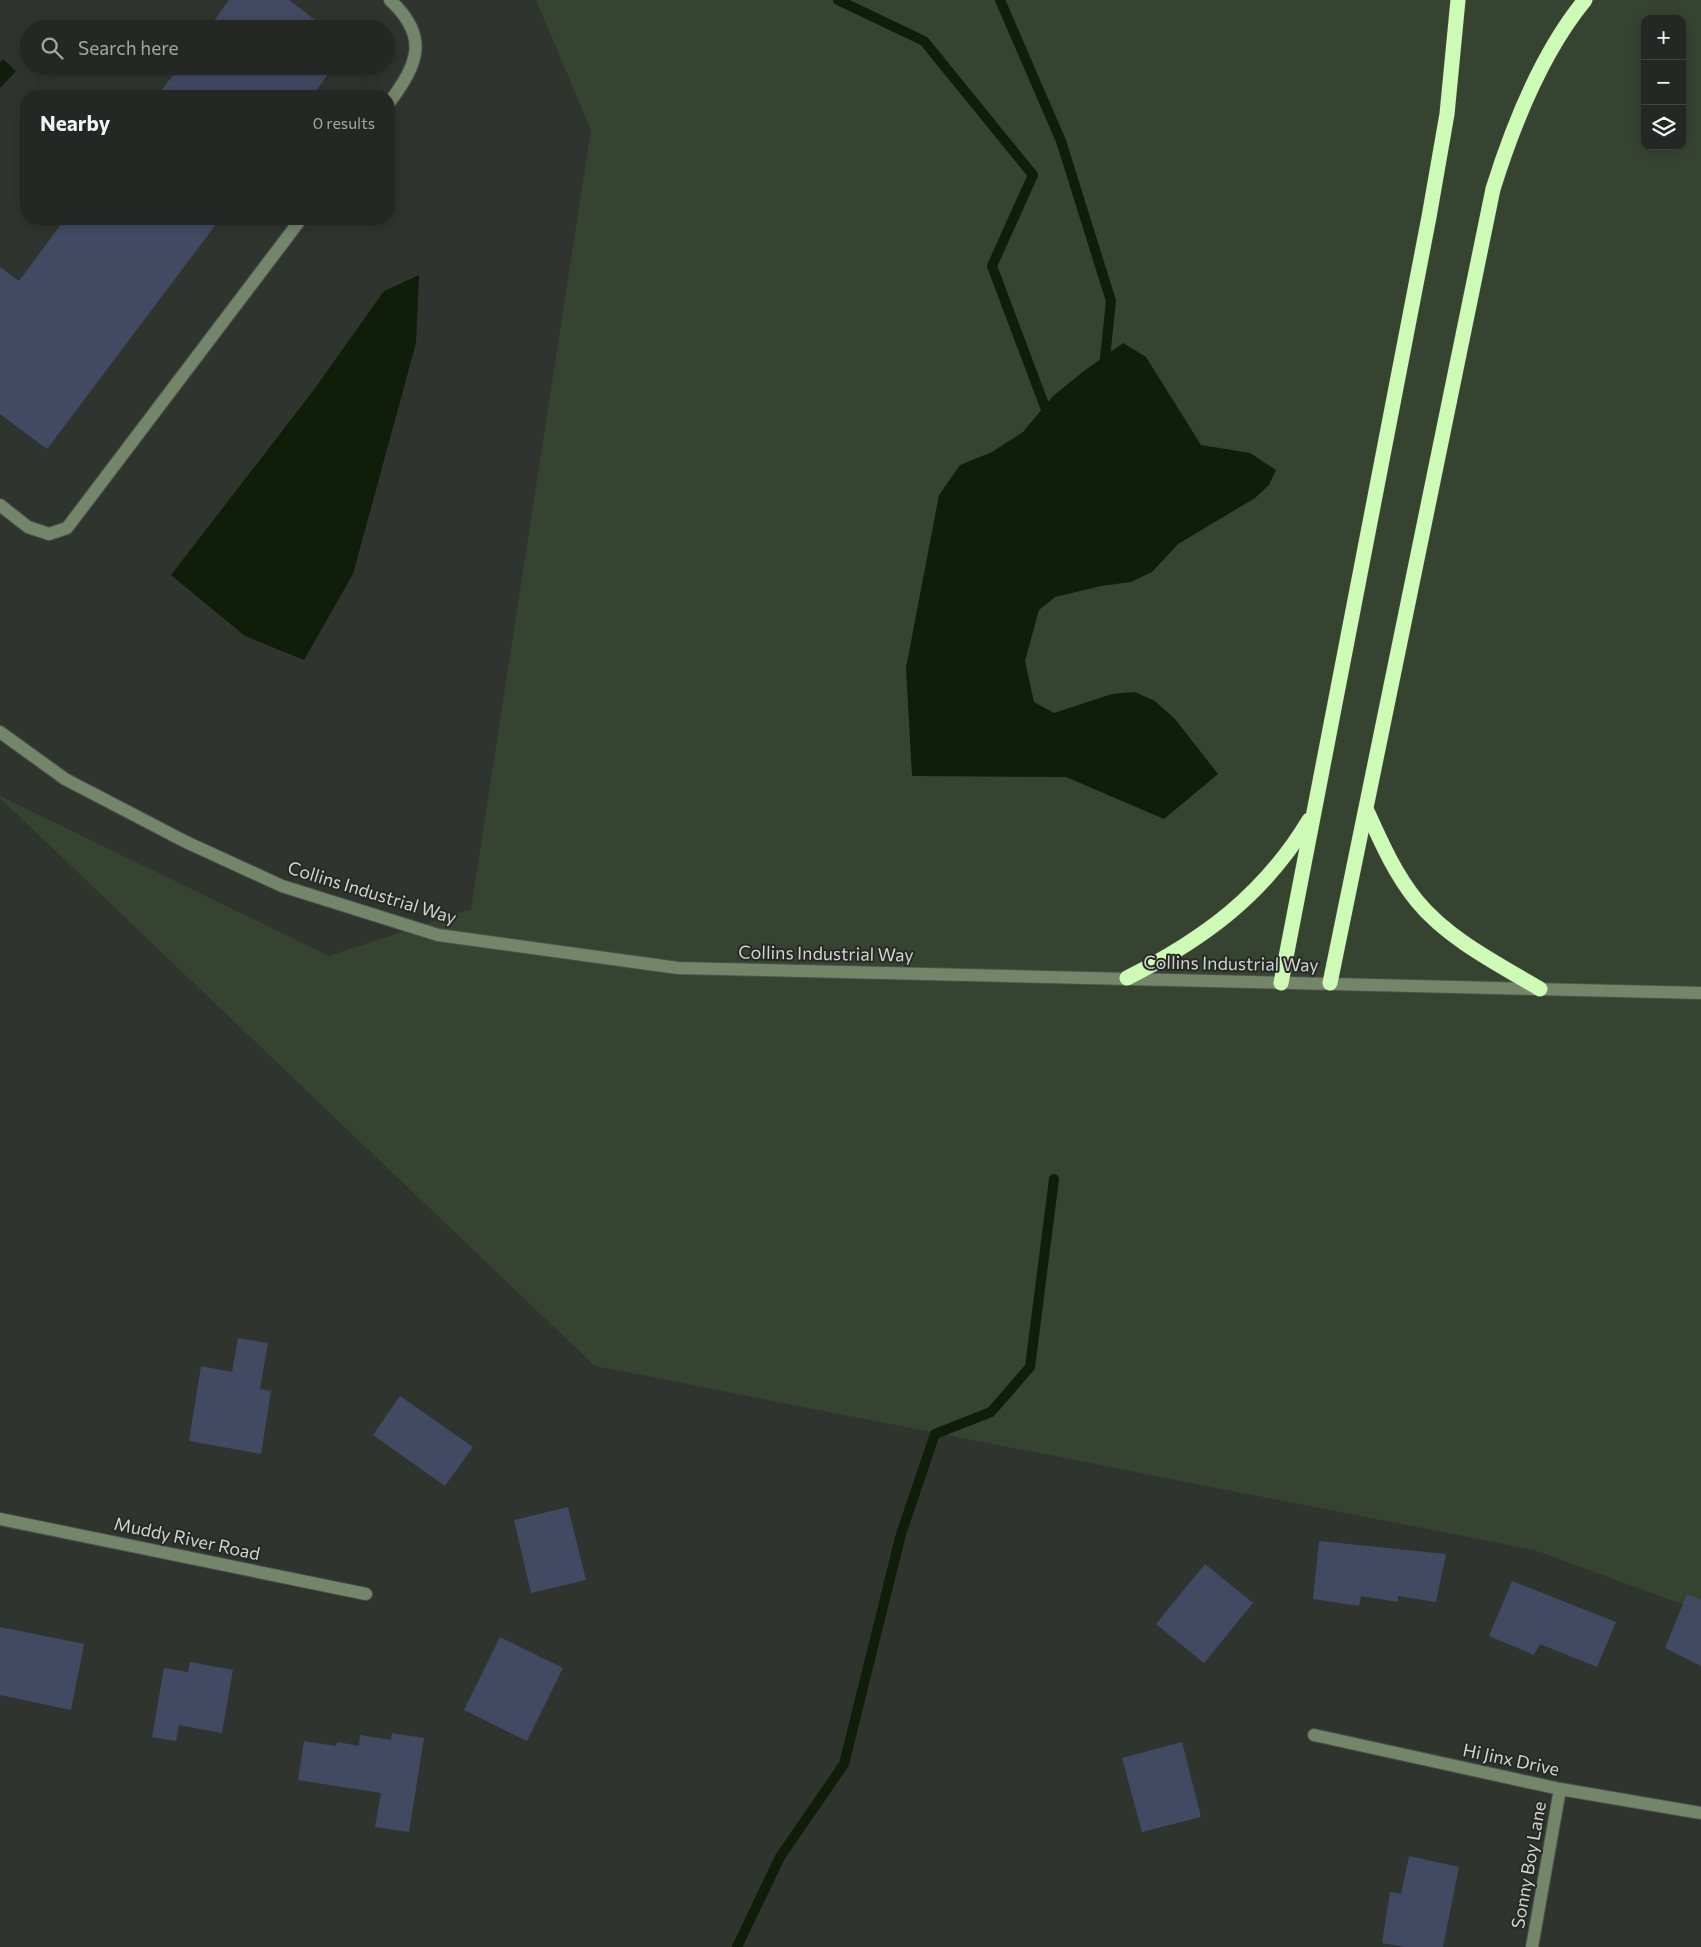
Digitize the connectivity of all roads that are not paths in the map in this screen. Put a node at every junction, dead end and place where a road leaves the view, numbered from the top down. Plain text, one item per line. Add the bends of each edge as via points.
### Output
1 (390, 0) edge
2 (1458, 0) edge
3 (1585, 0) edge
4 (395, 95) edge
5 (296, 225) edge
6 (0, 505) edge
7 (0, 732) edge
8 (1314, 810) junction
9 (1367, 811) junction
10 (1127, 978) junction
11 (1281, 983) junction
12 (1330, 983) junction
13 (1540, 989) junction
14 (1701, 993) edge
15 (0, 1519) edge
16 (366, 1594) dead end
17 (1314, 1735) dead end
18 (1560, 1789) junction
19 (1701, 1813) edge
20 (1532, 1947) edge

1 - 4 street via 406,14 417,43 404,84
2 - 8 highway via 1447,114 1430,218
3 - 9 highway via 1552,50 1528,95 1493,188
5 - 6 street via 67,528 49,534 28,526
7 - 10 street, Collins Industrial Way via 65,778 186,842 282,886 438,935 678,968
8 - 10 highway via 1282,862 1240,906 1191,942
8 - 11 highway
9 - 12 highway
9 - 13 highway via 1399,876 1417,902 1473,948
10 - 11 street, Collins Industrial Way
11 - 12 street, Collins Industrial Way
12 - 13 street, Collins Industrial Way
13 - 14 street, Collins Industrial Way
15 - 16 street, Muddy River Road
17 - 18 street, Hi Jinx Drive
18 - 19 street, Hi Jinx Drive
18 - 20 street, Sonny Boy Lane

